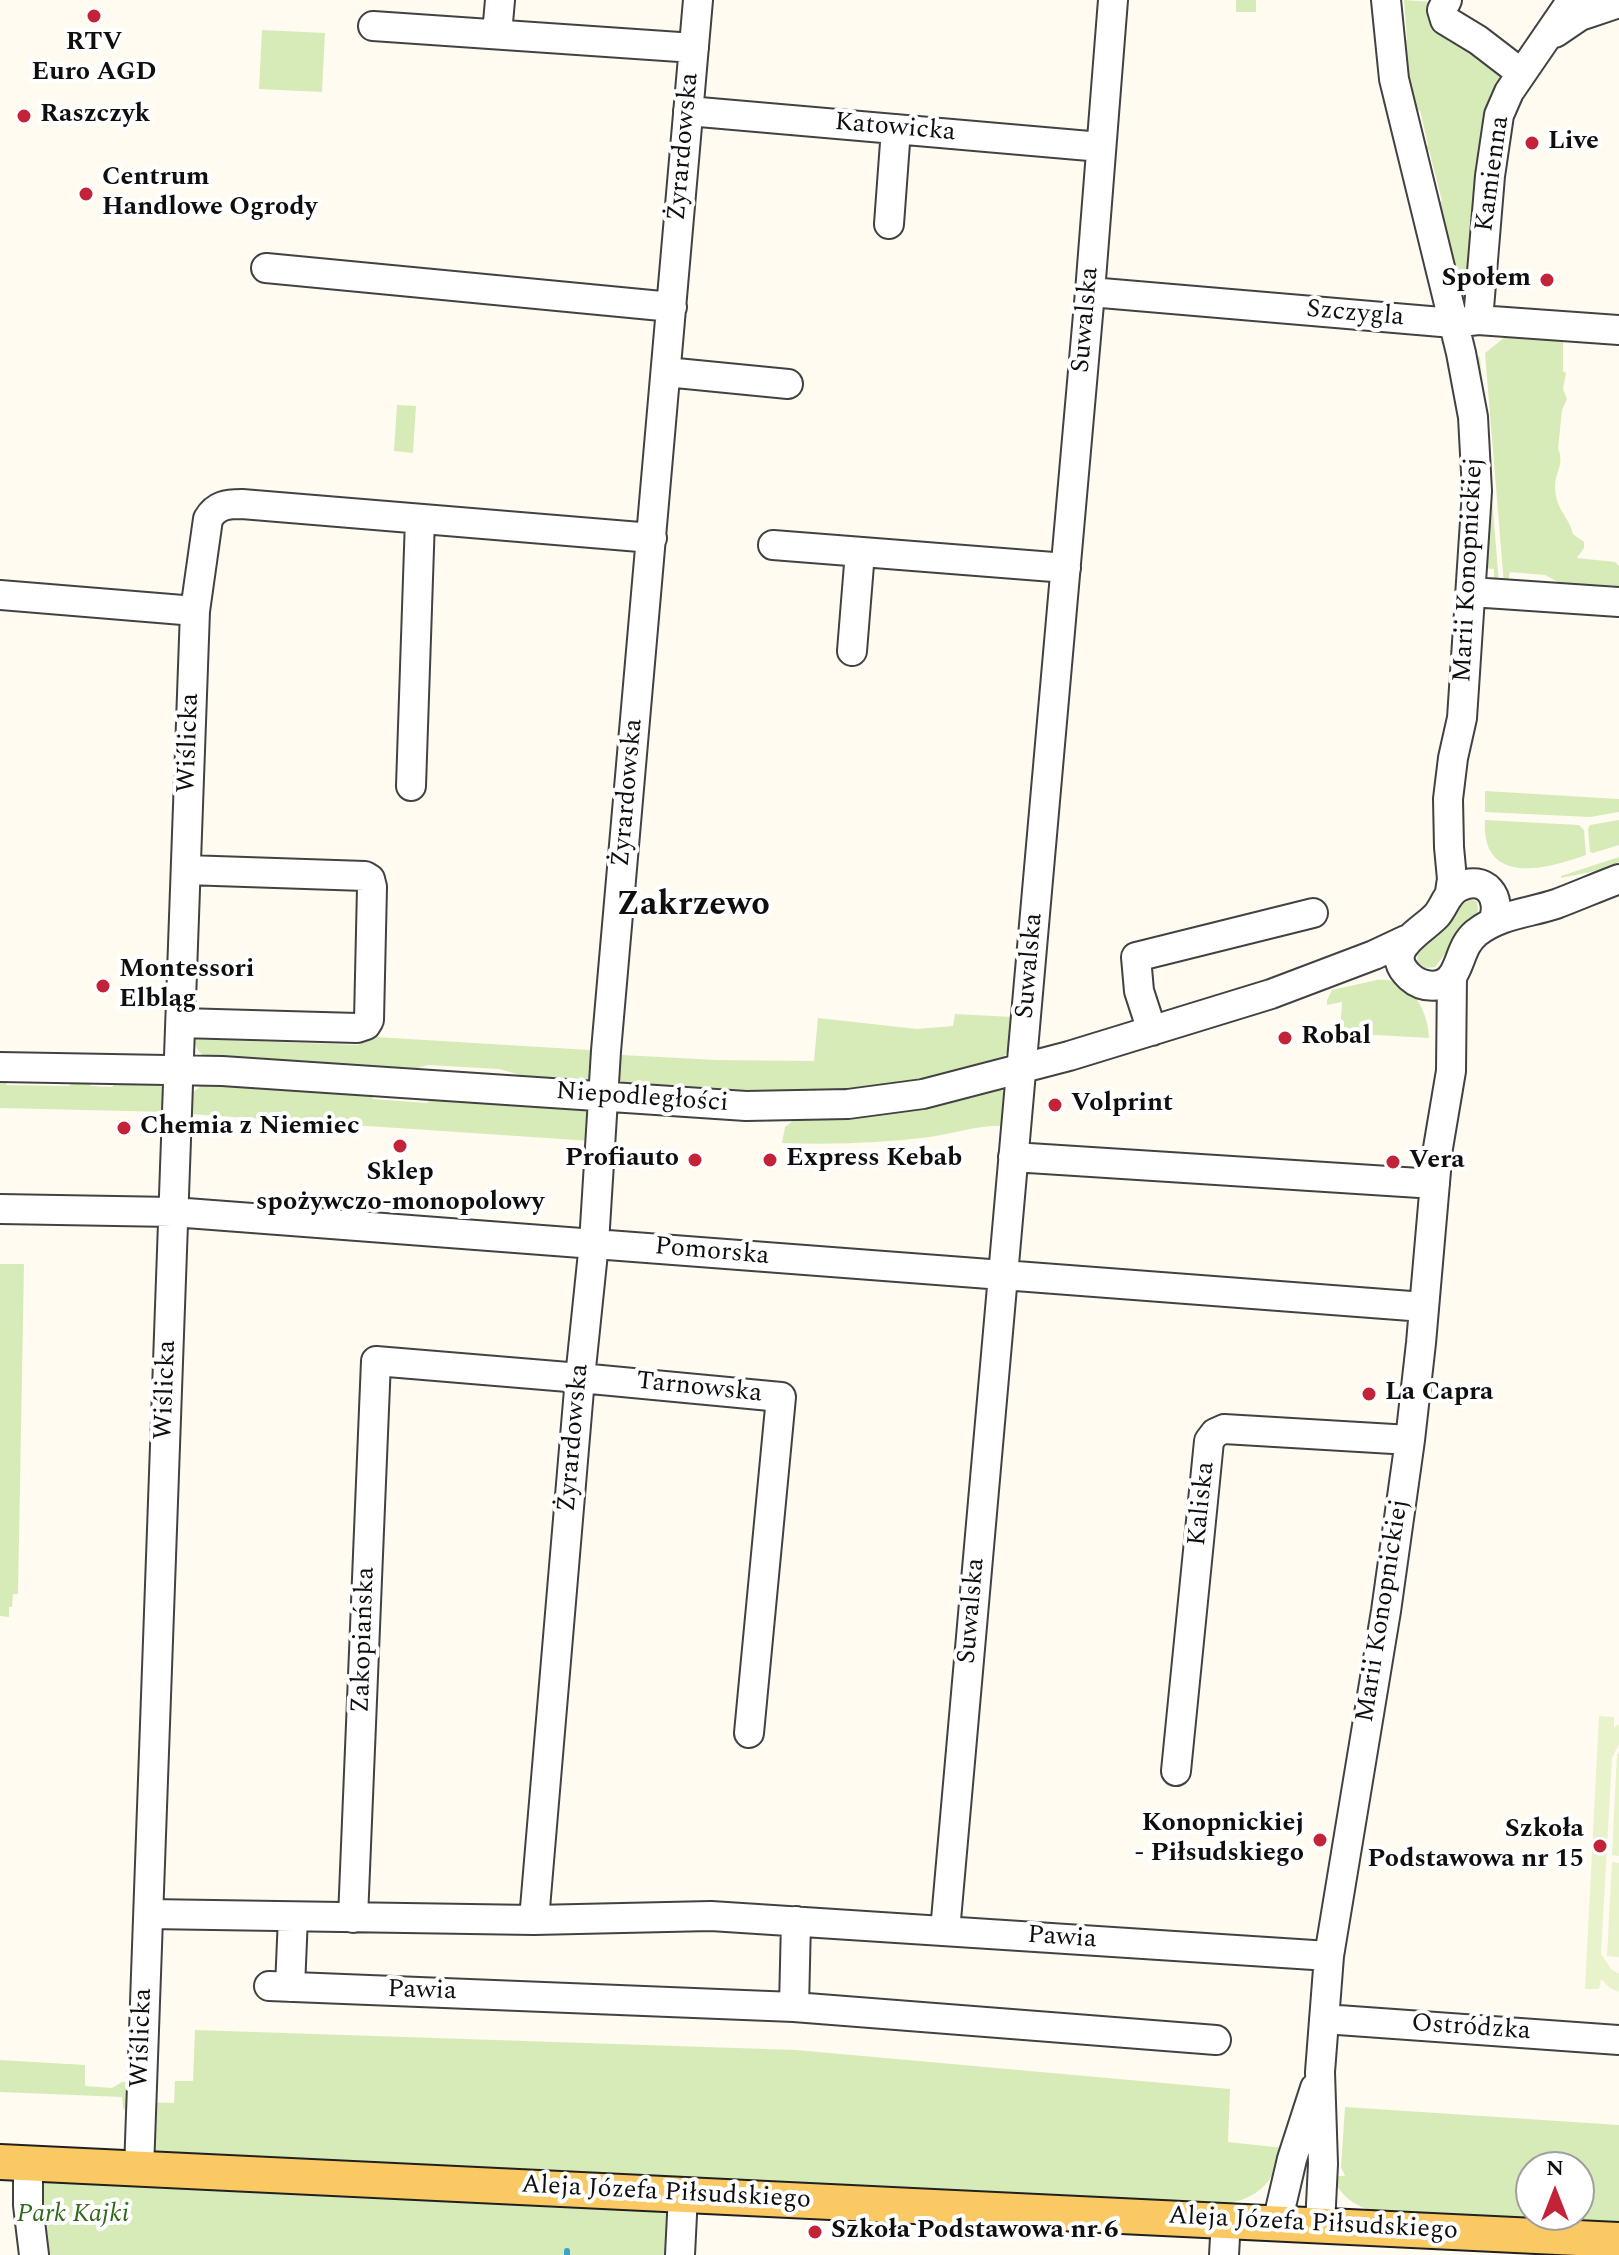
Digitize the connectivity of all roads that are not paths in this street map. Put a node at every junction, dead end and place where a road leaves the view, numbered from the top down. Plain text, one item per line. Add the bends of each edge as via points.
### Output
1 (500, 0) edge
2 (698, 0) edge
3 (1113, 0) edge
4 (1386, 0) edge
5 (1447, 0) edge
6 (1572, 0) edge
7 (1619, 3) edge
8 (373, 26) dead end
9 (497, 34) junction
10 (1545, 40) junction
11 (694, 48) junction
12 (1521, 73) junction
13 (688, 111) junction
14 (896, 129) junction
15 (1101, 147) junction
16 (889, 224) dead end
17 (266, 268) dead end
18 (1090, 292) junction
19 (672, 307) junction
20 (1466, 322) junction
21 (1619, 330) edge
22 (666, 372) junction
23 (788, 384) dead end
24 (420, 519) junction
25 (652, 538) junction
26 (773, 545) dead end
27 (860, 552) junction
28 (1066, 568) junction
29 (1471, 592) junction
30 (0, 595) edge
31 (1619, 602) edge
32 (195, 611) junction
33 (852, 651) dead end
34 (1462, 718) junction
35 (411, 786) dead end
36 (186, 870) junction
37 (1619, 877) edge
38 (1484, 887) junction
39 (1450, 892) junction
40 (1313, 913) dead end
41 (1493, 922) junction
42 (1406, 940) junction
43 (1452, 976) junction
44 (1411, 977) junction
45 (1271, 994) junction
46 (181, 1023) junction
47 (1152, 1031) junction
48 (0, 1067) edge
49 (179, 1069) junction
50 (1021, 1070) junction
51 (604, 1097) junction
52 (1438, 1148) junction
53 (1013, 1157) junction
54 (1435, 1184) junction
55 (0, 1209) edge
56 (173, 1212) junction
57 (594, 1243) junction
58 (1003, 1276) junction
59 (1424, 1307) junction
60 (376, 1361) joint
61 (580, 1378) junction
62 (1410, 1440) junction
63 (749, 1733) dead end
64 (1176, 1771) dead end
65 (149, 1914) junction
66 (293, 1917) junction
67 (353, 1918) junction
68 (534, 1920) junction
69 (796, 1921) junction
70 (945, 1931) junction
71 (1329, 1956) junction
72 (794, 2007) junction
73 (1324, 2019) junction
74 (1216, 2040) dead end
75 (1619, 2040) edge
76 (1320, 2072) junction
77 (14, 2163) edge
78 (139, 2169) junction
79 (683, 2195) junction
80 (1226, 2220) junction
81 (1277, 2223) junction
82 (1320, 2225) junction
83 (1619, 2240) edge
84 (34, 2255) edge
85 (680, 2255) edge
86 (1224, 2255) edge

1 - 9 street
2 - 11 street, Żyrardowska
3 - 15 street, Suwalska
4 - 20 street, Marii Konopnickiej via 1394,79
5 - 12 street via 1445,20
6 - 10 street, Kamienna
7 - 10 street via 1580,16
8 - 9 street
9 - 11 street
10 - 12 street, Kamienna
11 - 13 street, Żyrardowska
12 - 20 street, Kamienna via 1503,104 1494,143
13 - 14 street, Katowicka
13 - 19 street, Żyrardowska
14 - 15 street, Katowicka
14 - 16 street
15 - 18 street, Suwalska
17 - 19 street
18 - 20 street, Szczygla
18 - 28 street, Suwalska
19 - 22 street, Żyrardowska
20 - 21 street, Szczygla
20 - 29 street, Marii Konopnickiej via 1477,461
22 - 23 street
22 - 25 street, Żyrardowska
24 - 25 street, Wiślicka
24 - 32 street, Wiślicka via 224,505 208,519
24 - 35 street
25 - 51 street, Żyrardowska
26 - 27 street
27 - 28 street
27 - 33 street
28 - 50 street, Suwalska
29 - 31 street
29 - 34 street, Marii Konopnickiej
30 - 32 street
32 - 36 street, Wiślicka
34 - 38 street, Marii Konopnickiej via 1468,841 1472,871
34 - 39 street, Marii Konopnickiej via 1448,799
36 - 46 street, Wiślicka
36 - 46 street via 370,879 369,1020 357,1028
37 - 38 street via 1526,892
37 - 41 street
38 - 39 street via 1462,885
38 - 41 street, Marii Konopnickiej via 1496,898
39 - 42 street, Niepodległości via 1433,919
40 - 47 street via 1136,957 1139,991
41 - 43 street via 1465,944
42 - 44 street via 1401,959
42 - 45 street, Niepodległości
43 - 44 street, Niepodległości via 1434,986
43 - 52 street, Marii Konopnickiej via 1451,1071
44 - 45 street, Niepodległości via 1378,974
44 - 52 street, Marii Konopnickiej via 1430,1001 1435,1021
45 - 47 street, Niepodległości
46 - 49 street, Wiślicka
47 - 50 street, Niepodległości
48 - 49 street, Niepodległości
49 - 51 street, Niepodległości
49 - 56 street, Wiślicka
50 - 51 street, Niepodległości via 923,1094 848,1104 746,1106
50 - 53 street, Suwalska
51 - 57 street, Żyrardowska
52 - 54 street, Marii Konopnickiej
53 - 54 street
53 - 58 street, Suwalska
54 - 59 street, Marii Konopnickiej
55 - 56 street, Pomorska
56 - 57 street, Pomorska
56 - 65 street, Wiślicka
57 - 58 street, Pomorska
57 - 61 street, Żyrardowska
58 - 59 street, Pomorska
58 - 70 street, Suwalska
59 - 62 street, Marii Konopnickiej
60 - 61 street, Tarnowska
60 - 67 street, Zakopiańska
61 - 63 street, Tarnowska via 781,1397
61 - 68 street, Żyrardowska
62 - 64 street, Kaliska via 1224,1429 1209,1441
62 - 71 street, Marii Konopnickiej
65 - 66 street, Pawia
65 - 78 street, Wiślicka
66 - 67 street, Pawia
66 - 72 street, Pawia via 279,1986
67 - 68 street, Pawia
68 - 69 street, Pawia via 680,1916
69 - 70 street, Pawia
69 - 72 street
70 - 71 street, Pawia
71 - 73 street, Marii Konopnickiej
72 - 74 street, Pawia
73 - 75 street, Ostródzka
73 - 76 street, Marii Konopnickiej
76 - 81 street, Marii Konopnickiej
76 - 82 street, Marii Konopnickiej
77 - 78 main road, Aleja Józefa Piłsudskiego
77 - 84 street via 28,2205
78 - 79 main road, Aleja Józefa Piłsudskiego
79 - 80 main road, Aleja Józefa Piłsudskiego
79 - 85 street
80 - 81 main road, Aleja Józefa Piłsudskiego
80 - 86 street
81 - 82 main road, Aleja Józefa Piłsudskiego
82 - 83 main road, Aleja Józefa Piłsudskiego

